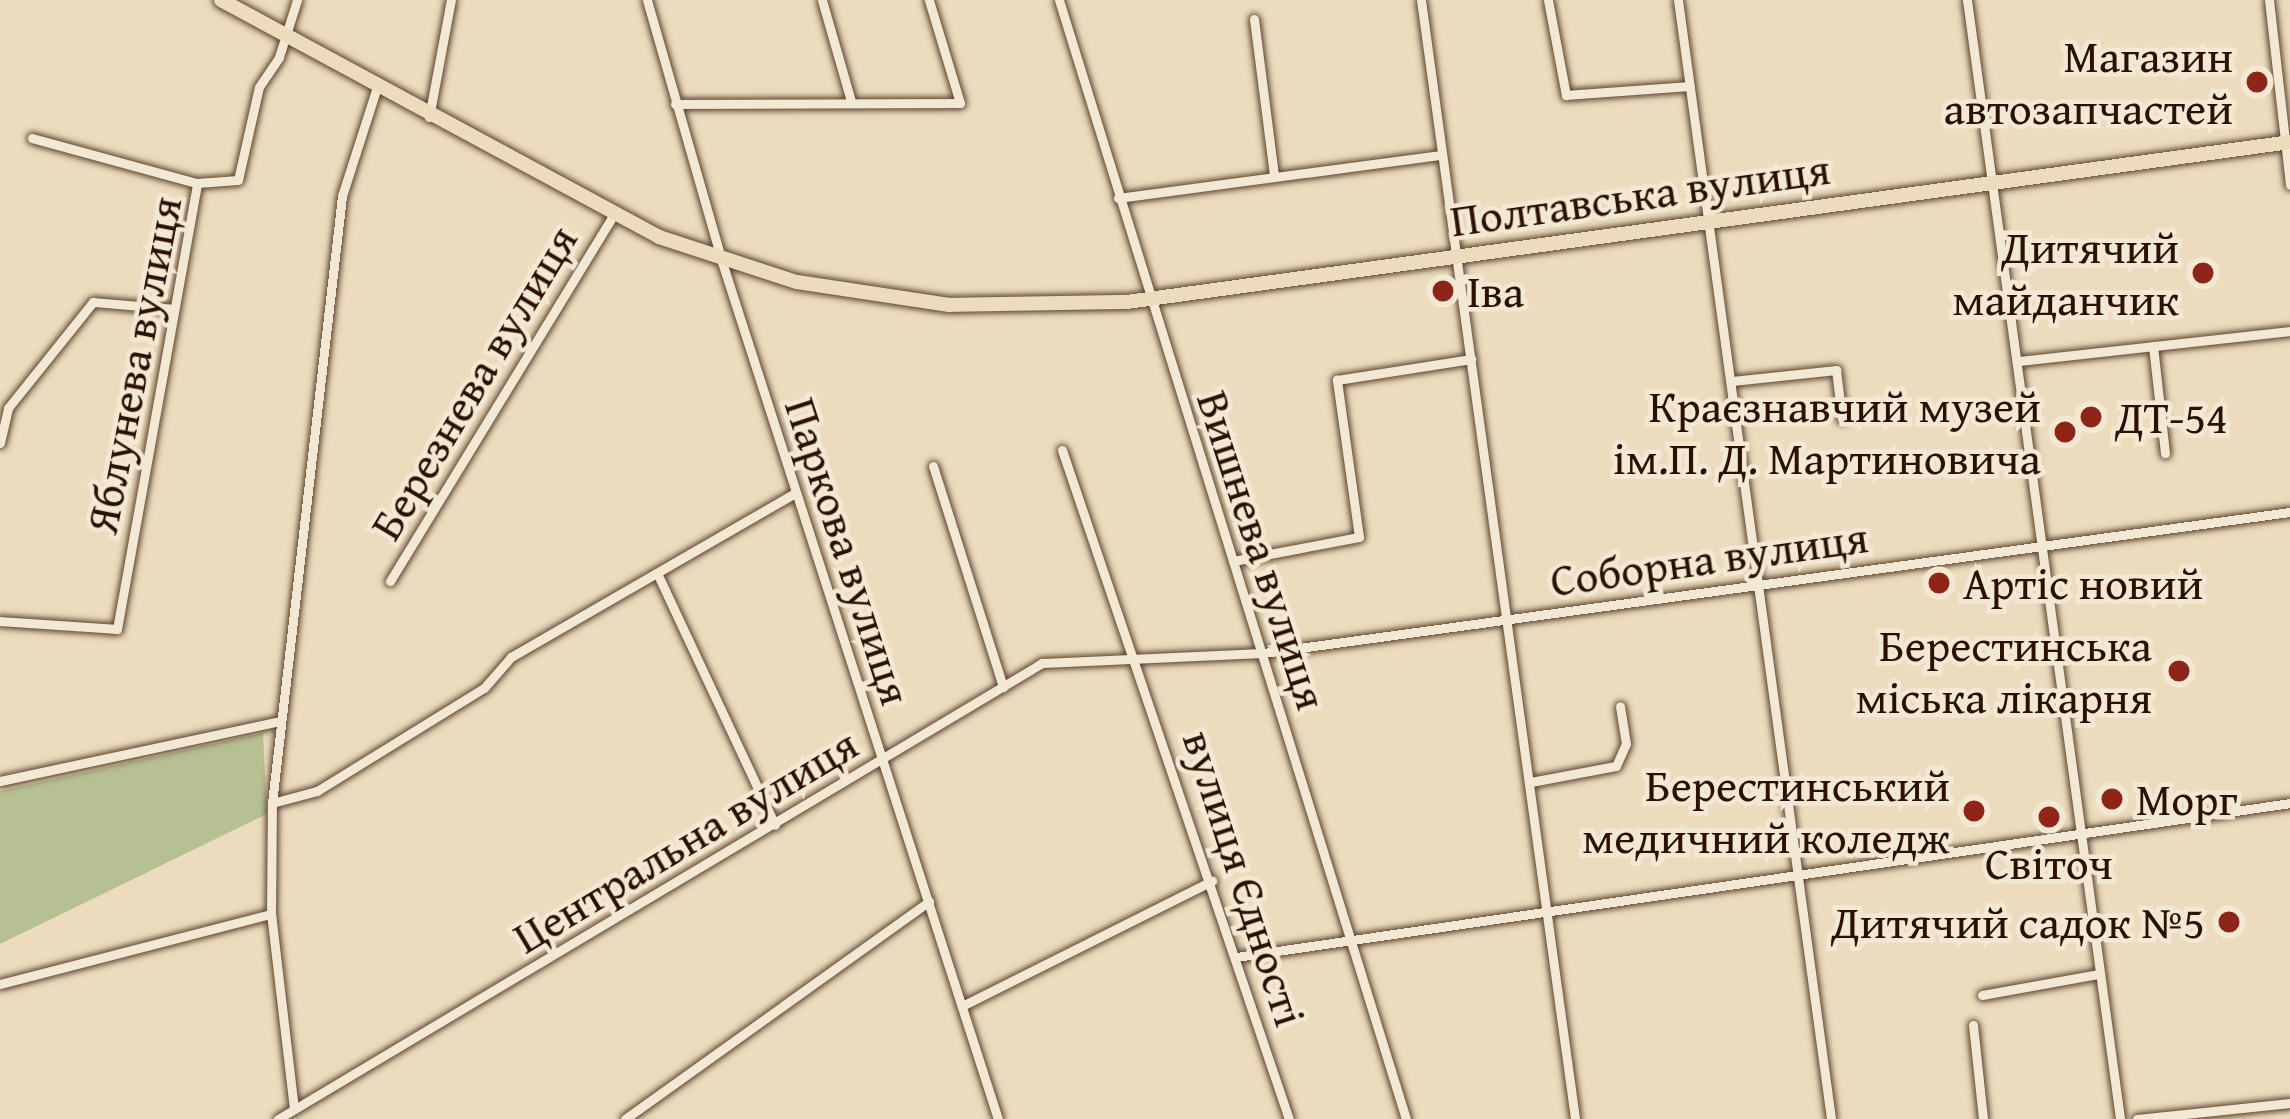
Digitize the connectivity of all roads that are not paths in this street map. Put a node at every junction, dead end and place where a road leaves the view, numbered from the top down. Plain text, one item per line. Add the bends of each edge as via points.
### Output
1 (221, 0) edge
2 (297, 0) edge
3 (451, 0) edge
4 (647, 0) edge
5 (822, 0) edge
6 (929, 0) edge
7 (1059, 0) edge
8 (1420, 0) edge
9 (1549, 0) edge
10 (1678, 0) edge
11 (1966, 0) edge
12 (2269, 0) edge
13 (1254, 20) dead end
14 (286, 38) junction
15 (1690, 86) junction
16 (377, 87) junction
17 (850, 101) junction
18 (675, 104) junction
19 (429, 117) junction
20 (32, 138) dead end
21 (2287, 142) edge
22 (1442, 155) junction
23 (1274, 175) junction
24 (1993, 182) junction
25 (196, 183) junction
26 (2290, 185) edge
27 (1118, 198) junction
28 (612, 217) junction
29 (1709, 220) junction
30 (1457, 256) junction
31 (722, 262) junction
32 (1147, 299) junction
33 (174, 309) junction
34 (2290, 331) edge
35 (2153, 346) junction
36 (1471, 359) junction
37 (2019, 361) junction
38 (1732, 381) junction
39 (1842, 419) dead end
40 (0, 442) edge
41 (1062, 449) dead end
42 (2165, 453) dead end
43 (933, 466) dead end
44 (796, 493) junction
45 (2290, 512) edge
46 (2043, 542) junction
47 (1233, 561) junction
48 (656, 573) junction
49 (390, 581) dead end
50 (1763, 583) junction
51 (0, 621) edge
52 (1508, 621) junction
53 (1263, 653) junction
54 (1137, 658) junction
55 (1003, 687) junction
56 (1620, 706) dead end
57 (280, 721) junction
58 (881, 762) junction
59 (0, 781) edge
60 (1531, 782) junction
61 (272, 803) junction
62 (2290, 803) edge
63 (775, 825) junction
64 (2078, 830) junction
65 (1799, 874) junction
66 (1212, 880) junction
67 (929, 901) junction
68 (1550, 910) junction
69 (271, 914) junction
70 (1350, 936) junction
71 (1236, 957) junction
72 (2099, 974) junction
73 (0, 984) edge
74 (1982, 995) dead end
75 (962, 1006) junction
76 (1973, 1025) dead end
77 (2290, 1102) edge
78 (294, 1109) junction
79 (278, 1119) edge
80 (625, 1119) edge
81 (998, 1119) edge
82 (1289, 1119) edge
83 (1406, 1119) edge
84 (1575, 1119) edge
85 (1831, 1119) edge
86 (1983, 1119) edge
87 (2120, 1119) edge
88 (2137, 1119) edge

1 - 14 highway, Полтавська вулиця
2 - 14 street
3 - 19 street
4 - 18 street, Паркова вулиця
5 - 17 street
6 - 17 street via 960,103
7 - 27 street, Вишнева вулиця
8 - 22 street
9 - 15 street via 1566,95
10 - 15 street
11 - 24 street
12 - 21 street
13 - 23 street
14 - 16 highway, Полтавська вулиця
14 - 25 street, Яблунева вулиця via 259,87 238,180
15 - 29 street
16 - 19 highway, Полтавська вулиця
16 - 57 street via 342,196
17 - 18 street
18 - 31 street, Паркова вулиця
19 - 28 highway, Полтавська вулиця
20 - 25 street
21 - 24 highway, Полтавська вулиця
21 - 26 street
22 - 23 street
22 - 30 street
23 - 27 street
24 - 29 highway, Полтавська вулиця
24 - 37 street
25 - 33 street, Яблунева вулиця
27 - 32 street, Вишнева вулиця
28 - 31 highway, Полтавська вулиця
28 - 49 street, Березнева вулиця
29 - 30 highway, Полтавська вулиця
29 - 38 street
30 - 32 highway, Полтавська вулиця
30 - 36 street
31 - 32 highway, Полтавська вулиця via 846,291 1000,307
31 - 44 street, Паркова вулиця
32 - 47 street, Вишнева вулиця
33 - 40 street via 93,302 8,408
33 - 51 street, Яблунева вулиця via 117,629
34 - 35 street
35 - 37 street
35 - 42 street
36 - 47 street via 1337,380 1359,537
36 - 52 street
37 - 46 street
38 - 39 street via 1836,370
38 - 50 street
41 - 54 street, вулиця Єдності
43 - 55 street
44 - 48 street
44 - 58 street, Паркова вулиця
45 - 46 street, Соборна вулиця
46 - 50 street, Соборна вулиця
46 - 64 street
47 - 53 street, Вишнева вулиця
48 - 61 street via 511,657 484,688 317,790
48 - 63 street
50 - 52 street, Соборна вулиця
50 - 65 street
52 - 53 street, Соборна вулиця
52 - 60 street
53 - 54 street, Соборна вулиця
53 - 70 street, Вишнева вулиця
54 - 55 street, Центральна вулиця via 1042,663
54 - 66 street, вулиця Єдності
55 - 58 street, Центральна вулиця
56 - 60 street via 1626,744 1616,766
57 - 59 street
57 - 61 street
58 - 63 street, Центральна вулиця
58 - 67 street, Паркова вулиця
60 - 68 street
61 - 69 street
62 - 64 street
63 - 78 street, Центральна вулиця
64 - 65 street
64 - 72 street
65 - 68 street
65 - 85 street
66 - 71 street, вулиця Єдності
66 - 75 street
67 - 75 street, Паркова вулиця
67 - 80 street
68 - 70 street
68 - 84 street
69 - 73 street
69 - 78 street
70 - 71 street
70 - 83 street, Вишнева вулиця
71 - 82 street, вулиця Єдності
72 - 74 street
72 - 87 street
75 - 81 street, Паркова вулиця
76 - 86 street
77 - 88 street
78 - 79 street, Центральна вулиця

